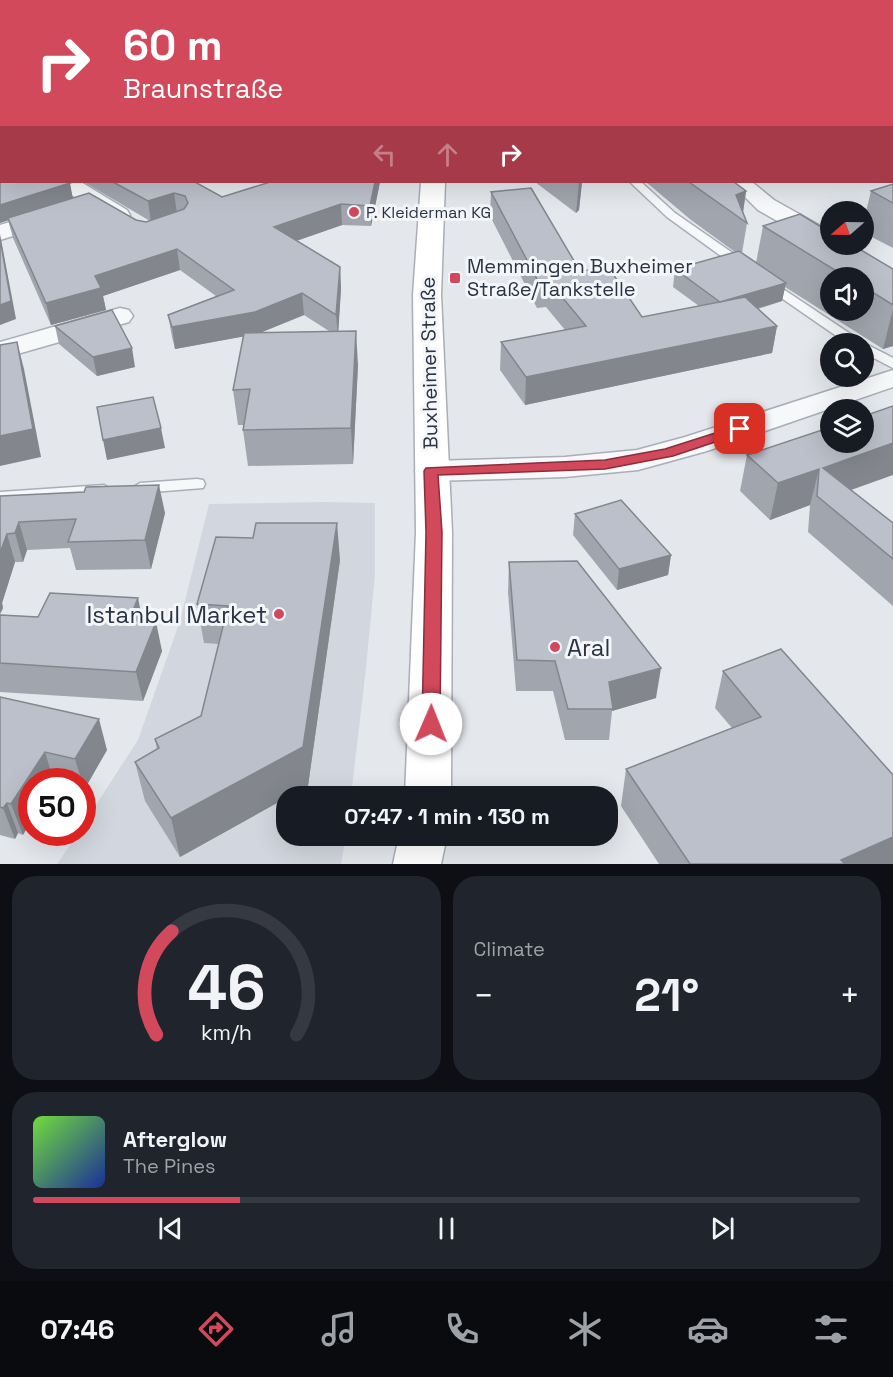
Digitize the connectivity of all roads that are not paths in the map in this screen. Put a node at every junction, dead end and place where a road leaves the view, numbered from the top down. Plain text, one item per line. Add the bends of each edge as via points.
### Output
1 (68, 183) edge
2 (433, 183) edge
3 (636, 183) edge
4 (741, 183) edge
5 (95, 202) junction
6 (140, 227) edge
7 (0, 233) edge
8 (820, 236) edge
9 (120, 316) dead end
10 (842, 333) edge
11 (0, 351) edge
12 (874, 353) edge
13 (893, 364) edge
14 (893, 378) edge
15 (431, 471) junction
16 (197, 484) dead end
17 (0, 497) edge
18 (428, 786) edge
19 (422, 846) edge
20 (426, 846) edge
21 (417, 864) edge
22 (428, 864) edge

1 - 5 street
2 - 15 main road, Buxheimer Straße via 427,295
3 - 10 lane via 708,242
4 - 8 street via 766,205
5 - 6 street
5 - 7 street
9 - 11 street
12 - 13 lane
14 - 15 street via 638,460 565,467
15 - 18 main road, Buxheimer Straße via 434,532
16 - 17 lane
19 - 21 main road
20 - 22 main road

